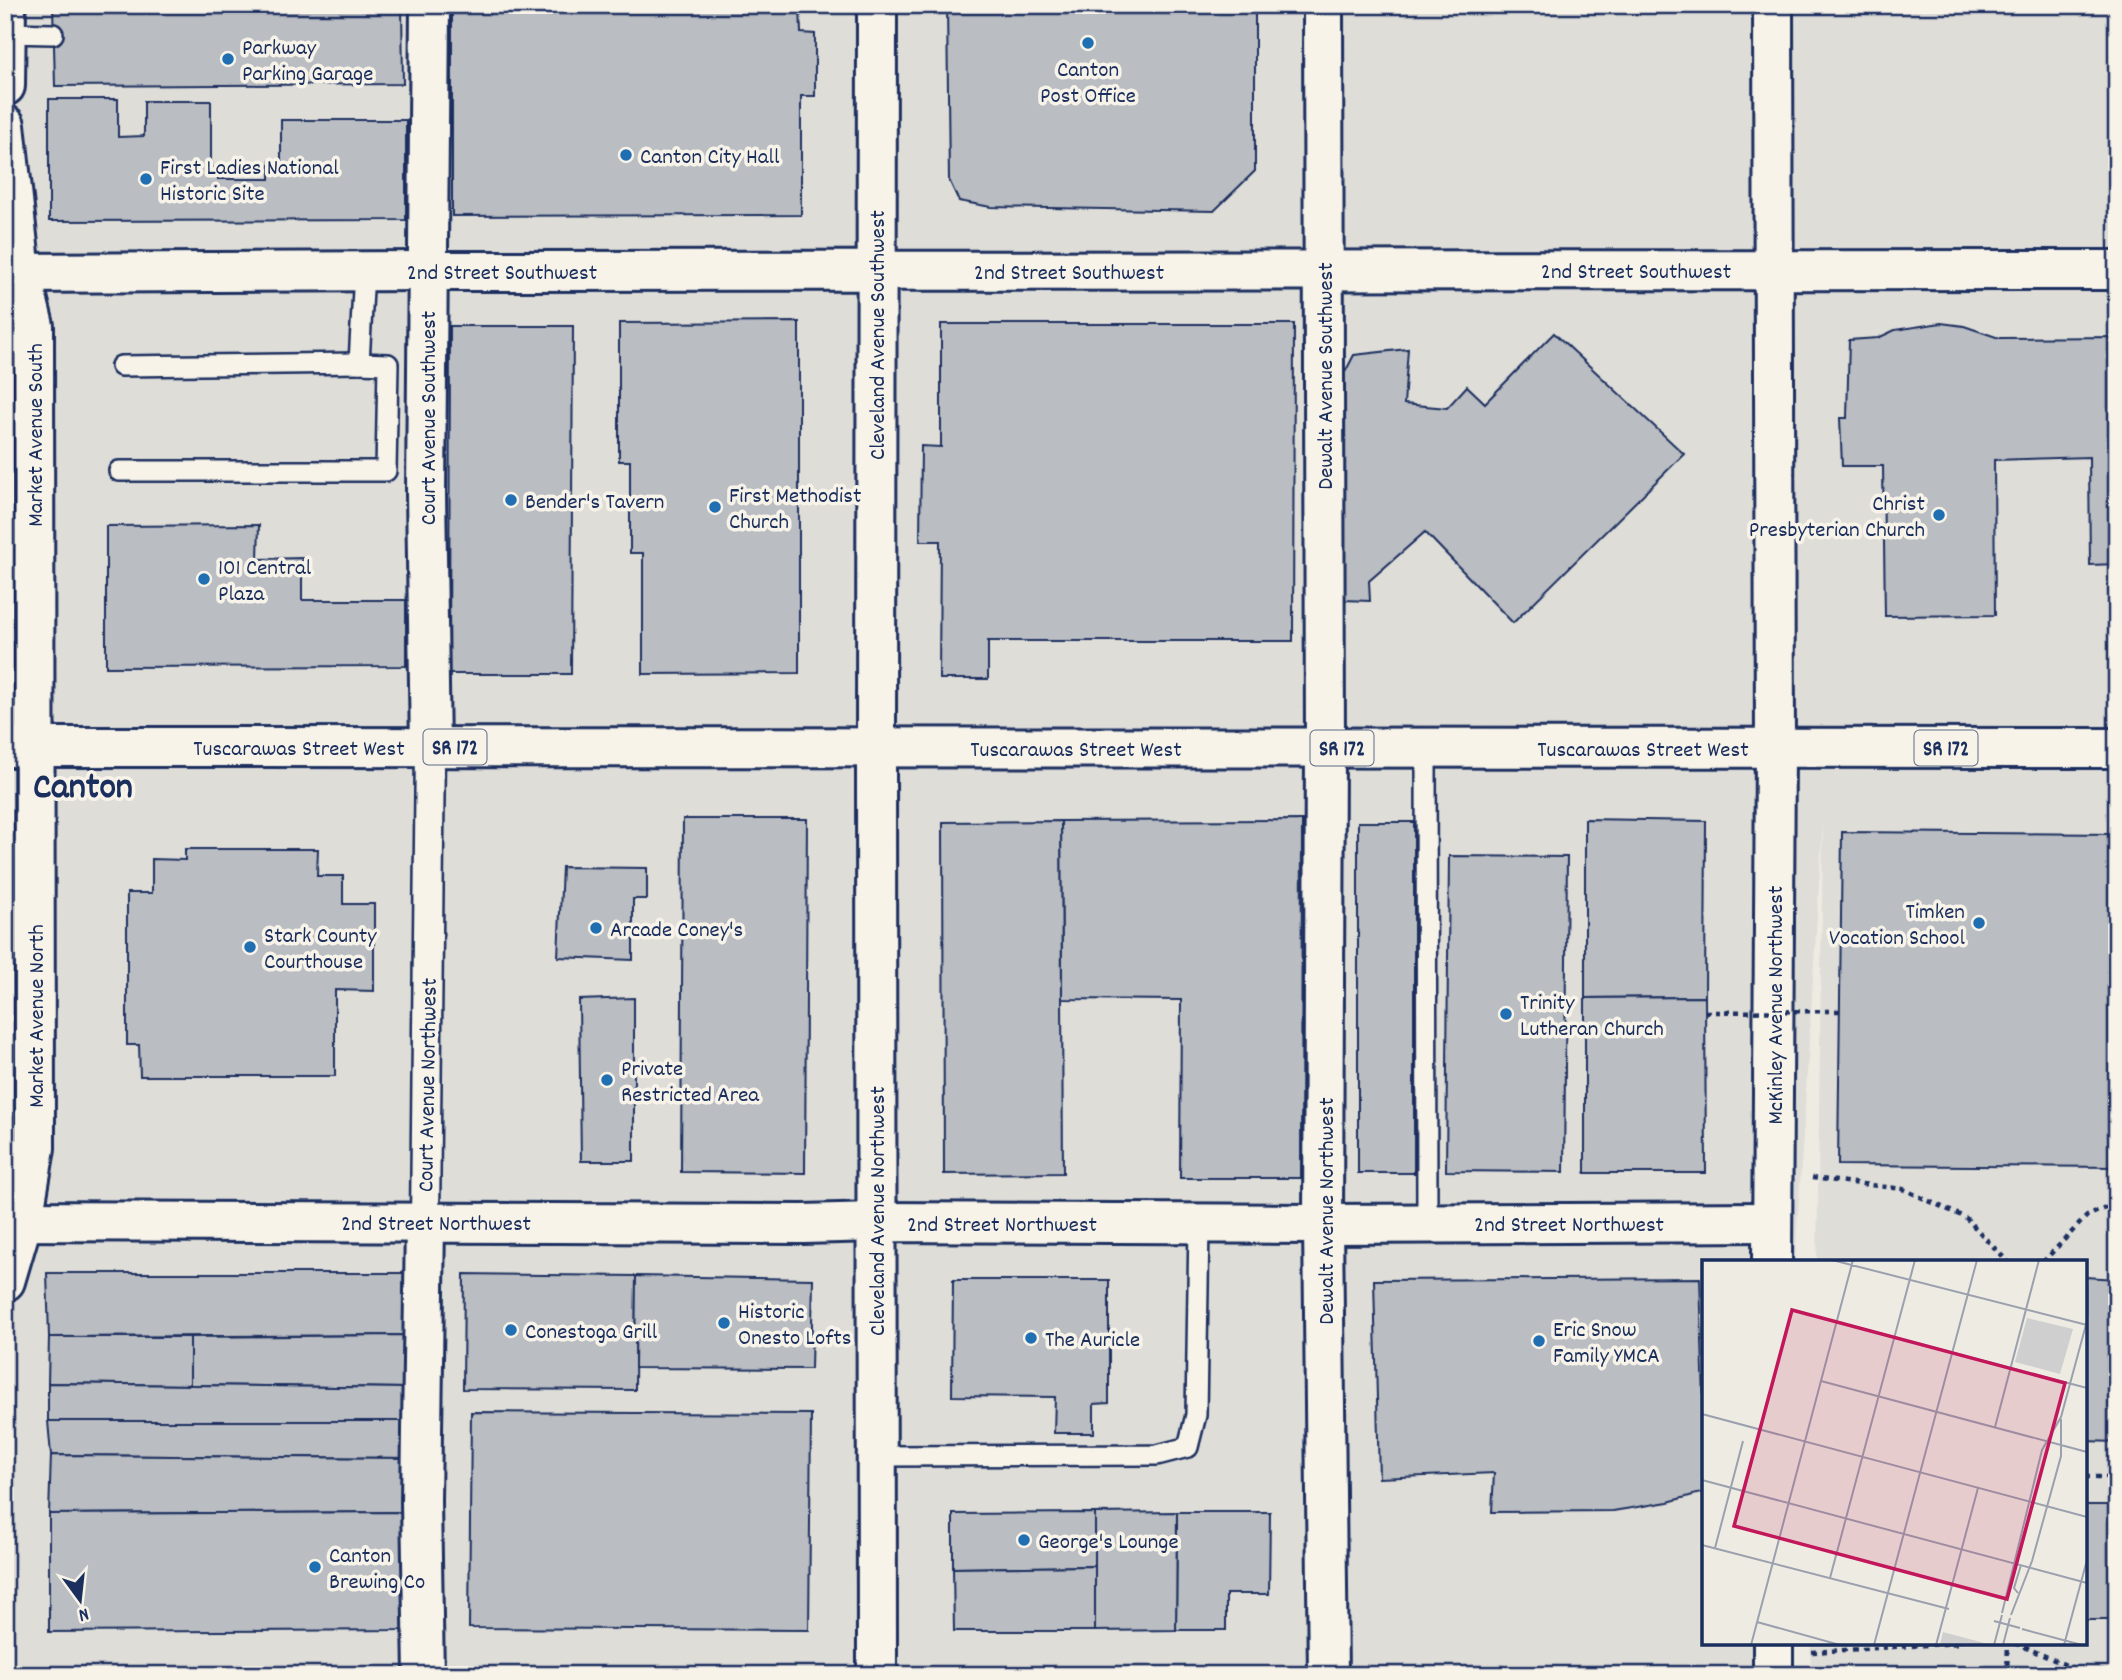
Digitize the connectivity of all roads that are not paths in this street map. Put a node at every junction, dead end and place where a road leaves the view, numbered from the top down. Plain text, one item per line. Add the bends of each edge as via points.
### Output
1 (6, 5) edge
2 (430, 5) edge
3 (877, 5) edge
4 (1324, 5) edge
5 (1773, 5) edge
6 (6, 33) edge
7 (53, 34) dead end
8 (5, 86) edge
9 (5, 125) edge
10 (1774, 269) junction
11 (1324, 270) junction
12 (364, 271) junction
13 (427, 271) junction
14 (2117, 271) edge
15 (876, 272) junction
16 (13, 273) edge
17 (359, 363) junction
18 (121, 366) dead end
19 (119, 471) dead end
20 (20, 747) edge
21 (430, 747) junction
22 (876, 748) junction
23 (1325, 748) junction
24 (1775, 748) junction
25 (2117, 748) edge
26 (1426, 749) junction
27 (14, 1220) edge
28 (425, 1222) junction
29 (1772, 1222) junction
30 (876, 1223) junction
31 (1199, 1224) junction
32 (1323, 1224) junction
33 (1427, 1224) junction
34 (1772, 1260) edge
35 (5, 1281) edge
36 (877, 1455) junction
37 (424, 1675) edge
38 (877, 1675) edge
39 (1328, 1675) edge

1 - 6 street
2 - 13 street, Court Avenue Southwest
3 - 15 street, Cleveland Avenue Southwest
4 - 11 street, Dewalt Avenue Southwest
5 - 10 street, McKinley Avenue Northwest
6 - 7 lane
6 - 8 street
9 - 16 street, Market Avenue South
10 - 11 street, 2nd Street Southwest
10 - 14 street, 2nd Street Southwest
10 - 24 street, McKinley Avenue Northwest
11 - 15 street, 2nd Street Southwest
11 - 23 street, Dewalt Avenue Southwest
12 - 13 street, 2nd Street Southwest
12 - 16 street, 2nd Street Southwest
12 - 17 lane
13 - 15 street, 2nd Street Southwest
13 - 21 street, Court Avenue Southwest
15 - 22 street, Cleveland Avenue Southwest
16 - 20 street, Market Avenue South via 34,326
17 - 18 lane
17 - 19 lane via 388,364 386,471
20 - 21 street, Tuscarawas Street West / SR 172
20 - 27 street, Market Avenue North via 35,1148
21 - 22 street, Tuscarawas Street West / SR 172
21 - 28 street, Court Avenue Northwest
22 - 23 street, Tuscarawas Street West / SR 172
22 - 30 street, Cleveland Avenue Northwest
23 - 26 street, Tuscarawas Street West / SR 172
23 - 32 street, Dewalt Avenue Northwest
24 - 25 street, Tuscarawas Street West / SR 172
24 - 26 street, Tuscarawas Street West / SR 172
24 - 29 street, McKinley Avenue Northwest
26 - 33 lane
27 - 28 street, 2nd Street Northwest
27 - 35 street, Market Avenue North
28 - 30 street, 2nd Street Northwest
28 - 37 street, Court Avenue Northwest
29 - 33 street, 2nd Street Northwest
29 - 34 street, McKinley Avenue Northwest
30 - 31 street, 2nd Street Northwest
30 - 36 street, Cleveland Avenue Northwest
31 - 32 street, 2nd Street Northwest
31 - 36 lane via 1196,1415 1188,1447 1157,1455
32 - 33 street, 2nd Street Northwest
32 - 39 street, Dewalt Avenue Northwest
36 - 38 street, Cleveland Avenue Northwest

